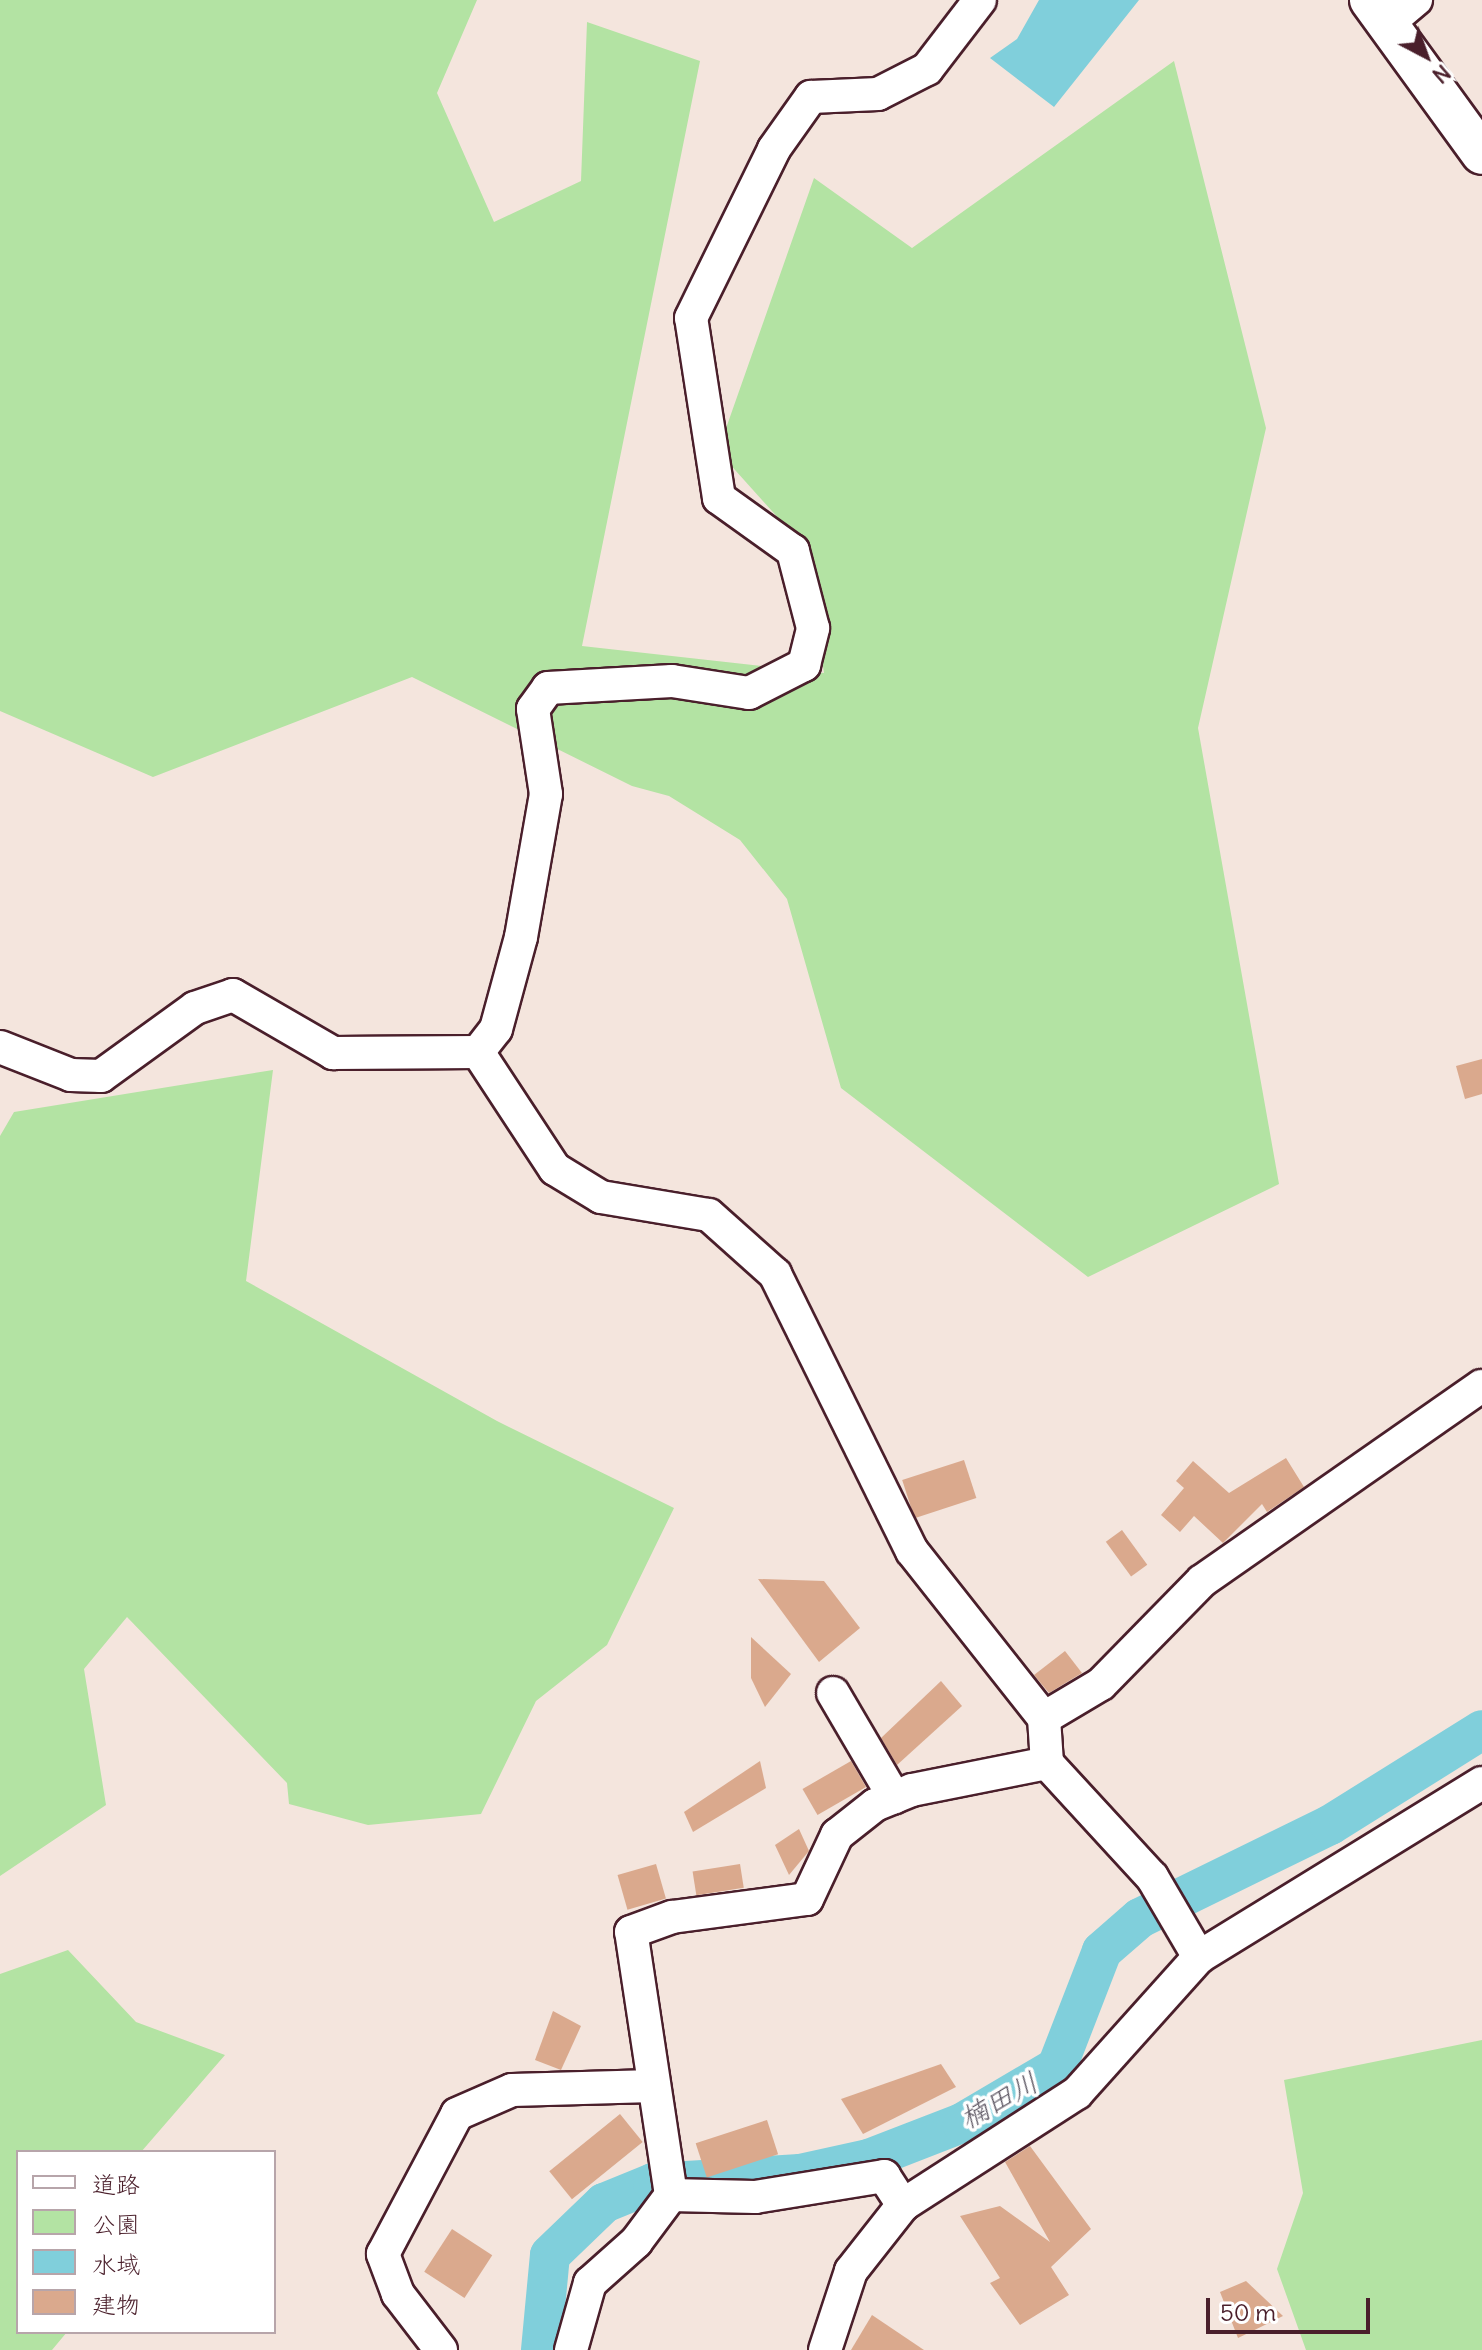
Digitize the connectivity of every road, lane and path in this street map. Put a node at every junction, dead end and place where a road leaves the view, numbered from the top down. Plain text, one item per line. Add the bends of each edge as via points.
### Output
1 (980, 0) edge
2 (1391, 8) edge
3 (1482, 154) edge
4 (0, 1047) edge
5 (478, 1052) junction
6 (1482, 1386) edge
7 (833, 1693) dead end
8 (1044, 1718) junction
9 (1047, 1763) junction
10 (1482, 1783) edge
11 (894, 1797) junction
12 (1199, 1957) junction
13 (653, 2086) junction
14 (669, 2183) junction
15 (903, 2205) junction
16 (441, 2350) edge
17 (571, 2350) edge
18 (825, 2350) edge

1 - 5 street via 927,69 878,94 811,97 774,149 691,318 719,498 793,551 813,628 804,665 749,693 672,681 548,688 533,709 546,794 521,937 496,1029
2 - 3 main road
4 - 5 street via 71,1075 101,1076 195,1008 233,995 333,1053
5 - 8 street via 555,1169 601,1197 709,1215 775,1274 912,1551
6 - 8 street via 1202,1581 1101,1684
7 - 11 street
8 - 9 street
9 - 11 street
9 - 12 street via 1170,1907
10 - 12 street
11 - 13 street via 837,1835 807,1899 672,1917 631,1932
12 - 15 street via 1077,2093
13 - 14 street
13 - 16 street via 512,2090 457,2114 383,2254 398,2294
14 - 15 street via 755,2197 884,2176
14 - 17 street via 636,2242 590,2283
15 - 18 street via 851,2271

